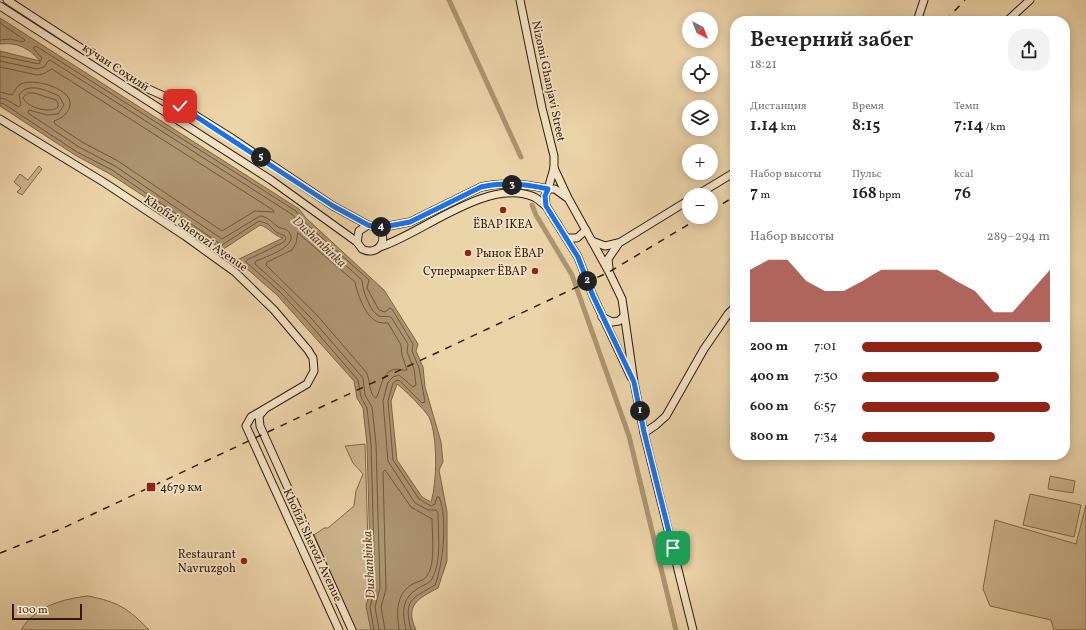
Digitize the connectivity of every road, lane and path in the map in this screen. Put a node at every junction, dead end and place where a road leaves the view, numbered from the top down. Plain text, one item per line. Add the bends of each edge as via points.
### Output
1 (7, 0) edge
2 (520, 0) edge
3 (924, 0) edge
4 (1030, 0) edge
5 (0, 6) edge
6 (919, 16) edge
7 (1012, 16) edge
8 (0, 119) edge
9 (554, 168) junction
10 (278, 169) junction
11 (730, 175) edge
12 (271, 180) junction
13 (709, 188) edge
14 (548, 189) junction
15 (568, 198) junction
16 (682, 204) edge
17 (546, 206) junction
18 (368, 225) junction
19 (378, 228) junction
20 (586, 230) junction
21 (567, 238) junction
22 (357, 242) junction
23 (592, 242) junction
24 (619, 244) junction
25 (380, 248) junction
26 (610, 272) junction
27 (730, 312) edge
28 (624, 316) junction
29 (602, 317) junction
30 (634, 382) junction
31 (264, 410) junction
32 (644, 432) junction
33 (314, 543) junction
34 (302, 548) junction
35 (339, 630) edge
36 (352, 630) edge
37 (693, 630) edge

1 - 10 street, кӯчаи Соҳилӣ via 132,82 180,106
2 - 9 street, Nizomi Ghanjavi Street via 554,156
3 - 6 street
4 - 7 street
5 - 12 street, кӯчаи Соҳилӣ
8 - 31 street, Khofizi Sherozi Avenue via 107,185 223,263 287,324 313,358 314,372 307,384
9 - 14 street
9 - 15 street
10 - 12 street
10 - 18 street, кӯчаи Соҳилӣ via 333,206
11 - 13 street
12 - 22 street, кӯчаи Соҳилӣ
14 - 15 street, кӯчаи Соҳилӣ via 555,189
14 - 17 street via 545,196
14 - 19 street, кӯчаи Соҳилӣ via 532,185 481,187 410,222
15 - 20 street
16 - 24 street
17 - 21 street
17 - 25 street, кӯчаи Соҳилӣ via 535,197 524,193 490,195
18 - 19 street, кӯчаи Соҳилӣ
18 - 22 street via 359,231
19 - 25 street via 383,237
20 - 21 street via 577,238
20 - 23 street
21 - 29 street via 578,257
22 - 25 street, кӯчаи Соҳилӣ via 367,251
23 - 24 street via 605,246
23 - 26 street
24 - 26 street via 608,259
26 - 28 street via 622,299
27 - 32 street via 704,349 666,416
28 - 29 street via 619,321 612,322
28 - 30 street
29 - 30 street
30 - 32 street
31 - 33 street, Khofizi Sherozi Avenue via 259,416 260,426
31 - 34 street, Khofizi Sherozi Avenue via 250,418 247,427
32 - 37 street
33 - 34 street
33 - 36 street, Khofizi Sherozi Avenue
34 - 35 street, Khofizi Sherozi Avenue

